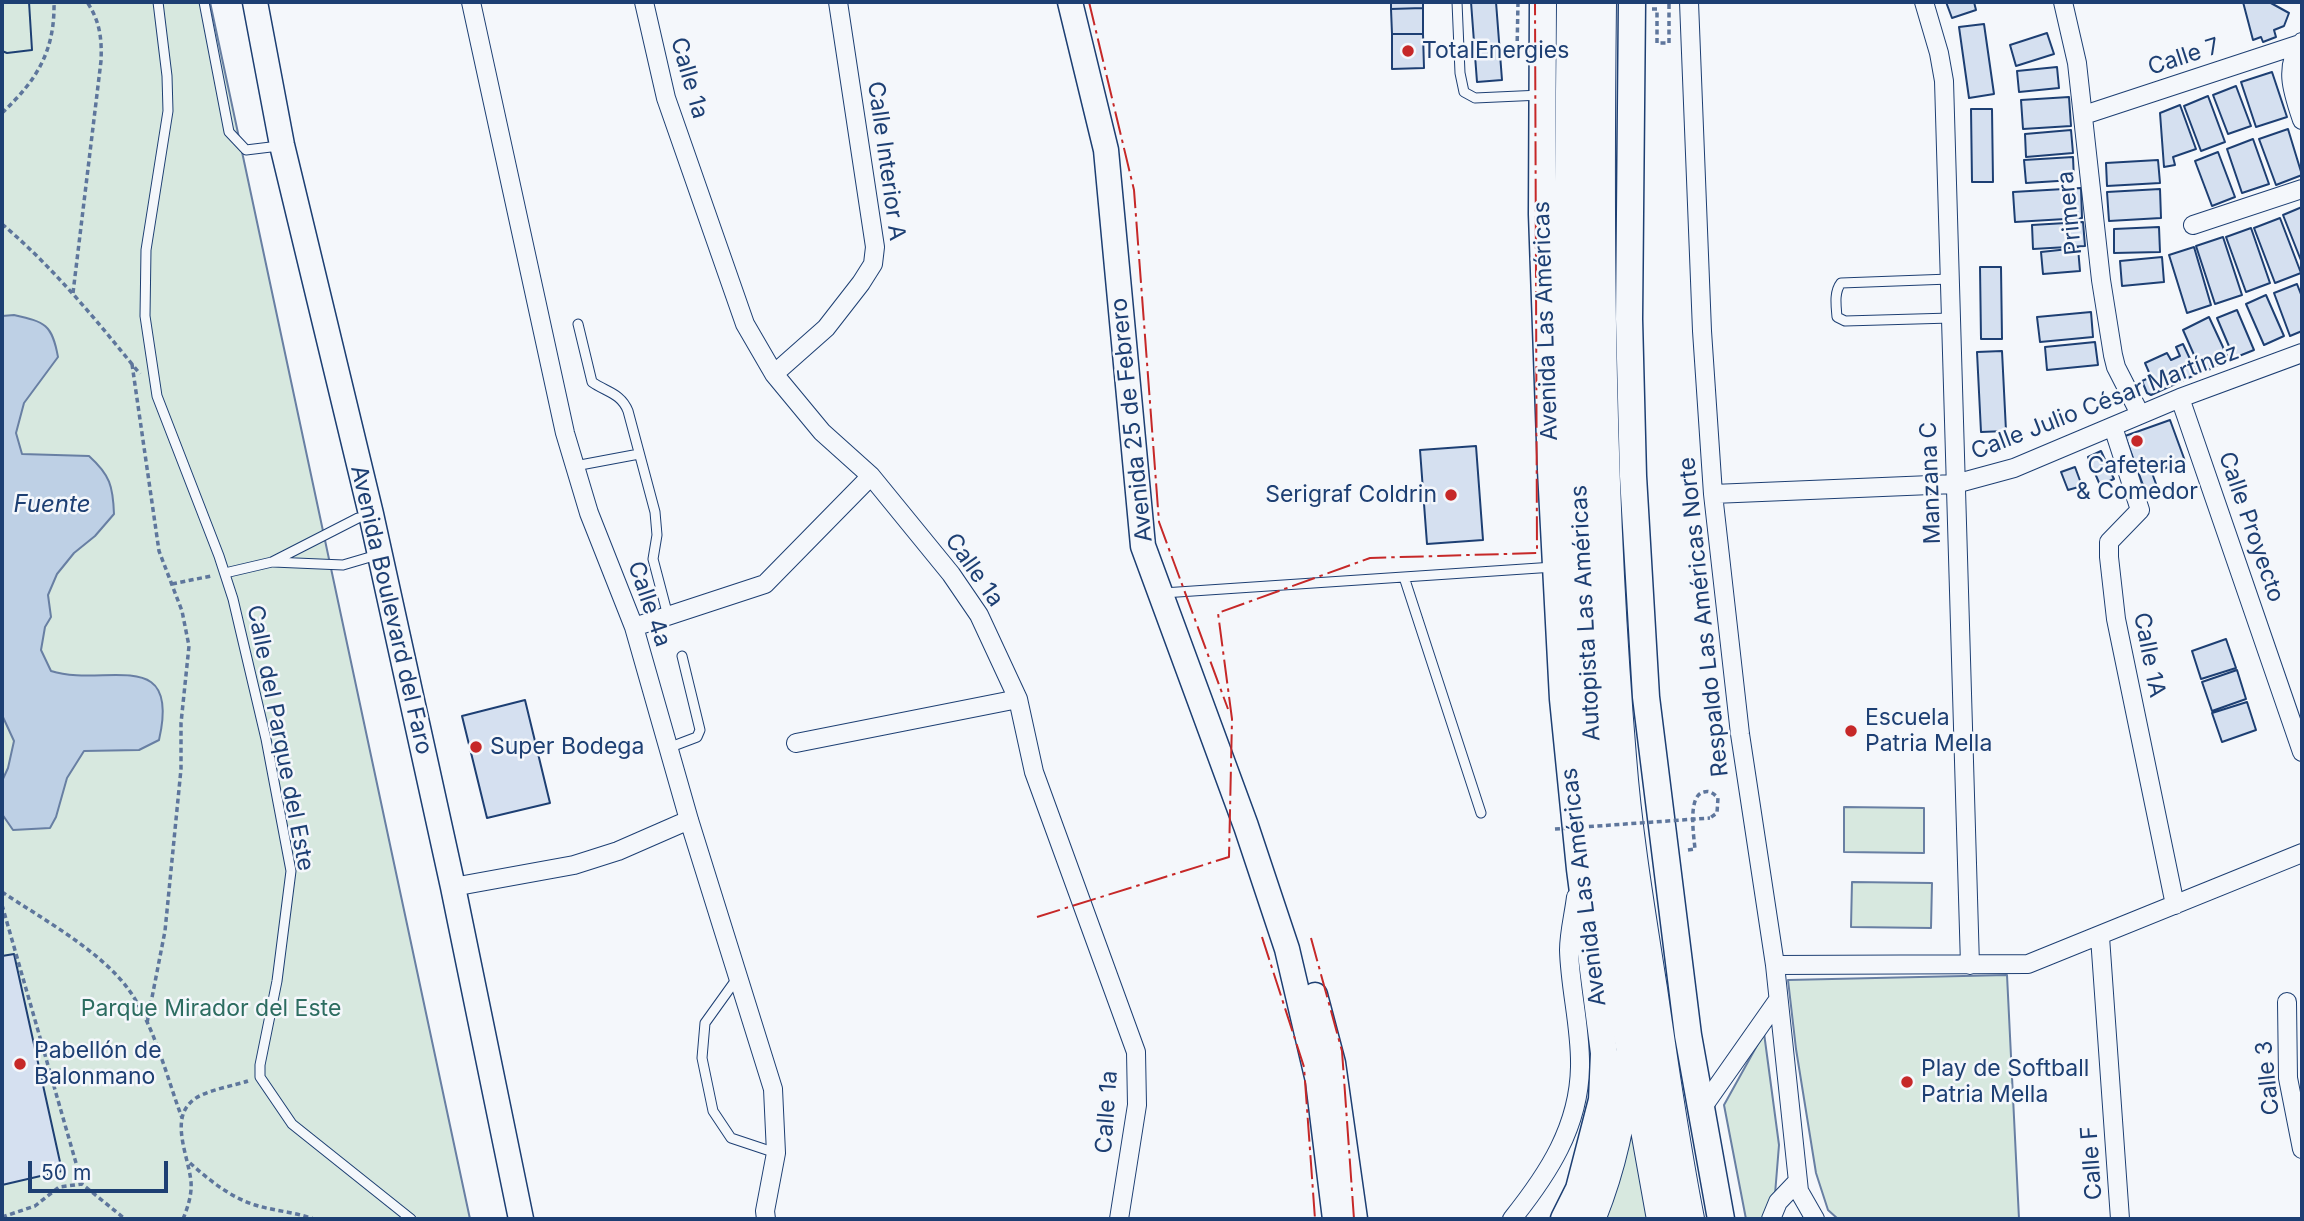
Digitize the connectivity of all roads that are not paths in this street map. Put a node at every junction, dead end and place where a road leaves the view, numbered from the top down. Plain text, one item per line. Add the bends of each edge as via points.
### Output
1 (158, 2) edge
2 (204, 2) edge
3 (255, 2) edge
4 (471, 2) edge
5 (644, 2) edge
6 (838, 2) edge
7 (1070, 2) edge
8 (1458, 2) edge
9 (1543, 2) edge
10 (1573, 2) edge
11 (1600, 2) edge
12 (1689, 2) edge
13 (1924, 2) edge
14 (2063, 2) edge
15 (1645, 5) edge
16 (2301, 43) edge
17 (1542, 95) junction
18 (2084, 116) junction
19 (2302, 120) edge
20 (282, 145) junction
21 (2302, 189) edge
22 (2193, 225) dead end
23 (1950, 279) junction
24 (1951, 318) junction
25 (578, 324) dead end
26 (2302, 353) edge
27 (774, 374) junction
28 (2180, 398) junction
29 (2140, 414) junction
30 (2113, 427) junction
31 (639, 454) junction
32 (575, 466) junction
33 (872, 476) junction
34 (1955, 484) junction
35 (1713, 494) junction
36 (358, 518) dead end
37 (379, 554) junction
38 (272, 562) junction
39 (1556, 567) junction
40 (225, 573) junction
41 (1404, 577) junction
42 (1160, 593) junction
43 (668, 616) junction
44 (634, 627) junction
45 (682, 656) dead end
46 (1018, 699) junction
47 (796, 743) dead end
48 (668, 748) junction
49 (2302, 752) edge
50 (1481, 813) dead end
51 (689, 820) junction
52 (1246, 826) junction
53 (2302, 853) edge
54 (1580, 869) junction
55 (453, 887) junction
56 (2175, 905) junction
57 (2100, 937) junction
58 (1775, 965) junction
59 (1970, 965) junction
60 (738, 977) junction
61 (1623, 996) junction
62 (1778, 1000) junction
63 (2287, 1002) dead end
64 (1700, 1111) junction
65 (2302, 1149) edge
66 (776, 1153) junction
67 (1797, 1182) junction
68 (1721, 1212) edge
69 (411, 1219) edge
70 (521, 1219) edge
71 (766, 1219) edge
72 (1119, 1219) edge
73 (1335, 1219) edge
74 (1355, 1219) edge
75 (1512, 1219) edge
76 (1564, 1219) edge
77 (1589, 1219) edge
78 (1663, 1219) edge
79 (1688, 1219) edge
80 (1772, 1219) edge
81 (1815, 1219) edge
82 (2120, 1219) edge

1 - 40 lane, Calle del Parque del Este via 168,111 146,250 145,316 157,397
2 - 20 lane via 229,132 246,150
3 - 20 main road, Avenida Boulevard del Faro
4 - 32 street, Calle 4a
5 - 27 street, Calle 1a via 666,98 745,324
6 - 27 street, Calle Interior A via 875,247 873,264 826,328
7 - 42 main road, Avenida 25 de Febrero via 1106,150 1139,518 1143,546
8 - 17 lane via 1464,92 1475,99
9 - 17 main road, Avenida Las Américas
10 - 61 highway, Autopista Las Américas via 1570,271 1585,646
11 - 79 highway, Autopista Las Américas via 1599,372 1620,760 1637,902
12 - 35 street, Respaldo Las Américas Norte
13 - 23 street, Manzana C via 1944,81
14 - 18 street, Primera
15 - 64 main road via 1629,320 1633,476 1645,684
16 - 18 street, Calle 7
16 - 19 street via 2290,66 2291,89
17 - 39 main road, Avenida Las Américas via 1542,214
18 - 29 street, Primera via 2113,355
20 - 37 main road, Avenida Boulevard del Faro
21 - 22 street
23 - 24 street, Manzana C
23 - 24 lane via 1841,283 1836,298 1837,317 1845,321
24 - 34 street, Manzana C
25 - 31 lane via 592,382 624,402
26 - 28 street, Calle Julio César Martínez
27 - 33 street, Calle 1a via 822,432
28 - 29 street, Calle Julio César Martínez
28 - 49 street, Calle Proyecto
29 - 30 street, Calle Julio César Martínez
30 - 34 street, Calle Julio César Martínez via 2014,468
30 - 56 street, Calle 1A via 2140,510 2109,542 2116,619
31 - 32 lane
31 - 43 lane via 654,512 653,559
32 - 44 street, Calle 4a
33 - 43 street via 765,584
33 - 46 street, Calle 1a via 979,615
34 - 35 street, Calle Julio César Martínez
34 - 59 street, Manzana C
35 - 58 street, Respaldo Las Américas Norte via 1740,734
36 - 38 lane
37 - 38 lane via 343,565
37 - 55 main road, Avenida Boulevard del Faro
38 - 40 lane
39 - 41 lane
39 - 54 main road, Avenida Las Américas
40 - 69 lane, Calle del Parque del Este via 266,739 291,871 260,1077 292,1124
41 - 42 lane
41 - 50 lane
42 - 52 main road, Avenida 25 de Febrero
43 - 44 street
44 - 48 street, Calle 4a
45 - 48 lane via 700,730 697,737
46 - 47 street
46 - 72 street, Calle 1a via 1034,772 1136,1052 1137,1105
48 - 51 street, Calle 4a
51 - 55 street via 574,865
51 - 60 street, Calle 4a
52 - 73 main road, Avenida 25 de Febrero via 1303,1010 1318,1081
52 - 74 main road, Avenida 25 de Febrero via 1311,979 1333,1063
53 - 56 street
54 - 75 street via 1569,948 1580,1067 1575,1108 1544,1180
54 - 76 main road, Avenida Las Américas via 1604,1065 1602,1100 1579,1189
55 - 70 main road, Avenida Boulevard del Faro
56 - 57 street
57 - 59 street via 2028,964
57 - 82 street, Calle F
58 - 59 street
58 - 62 street, Respaldo Las Américas Norte
60 - 66 street, Calle 4a via 773,1089
60 - 66 lane via 705,1023 702,1058 713,1111 731,1138
61 - 77 highway via 1623,1099
61 - 78 highway, Autopista Las Américas
62 - 64 street
62 - 67 street, Respaldo Las Américas Norte
63 - 65 street, Calle 3 via 2288,1078
64 - 68 main road
66 - 71 street, Calle 4a
67 - 80 street via 1779,1202
67 - 81 street, Respaldo Las Américas Norte via 1802,1201

